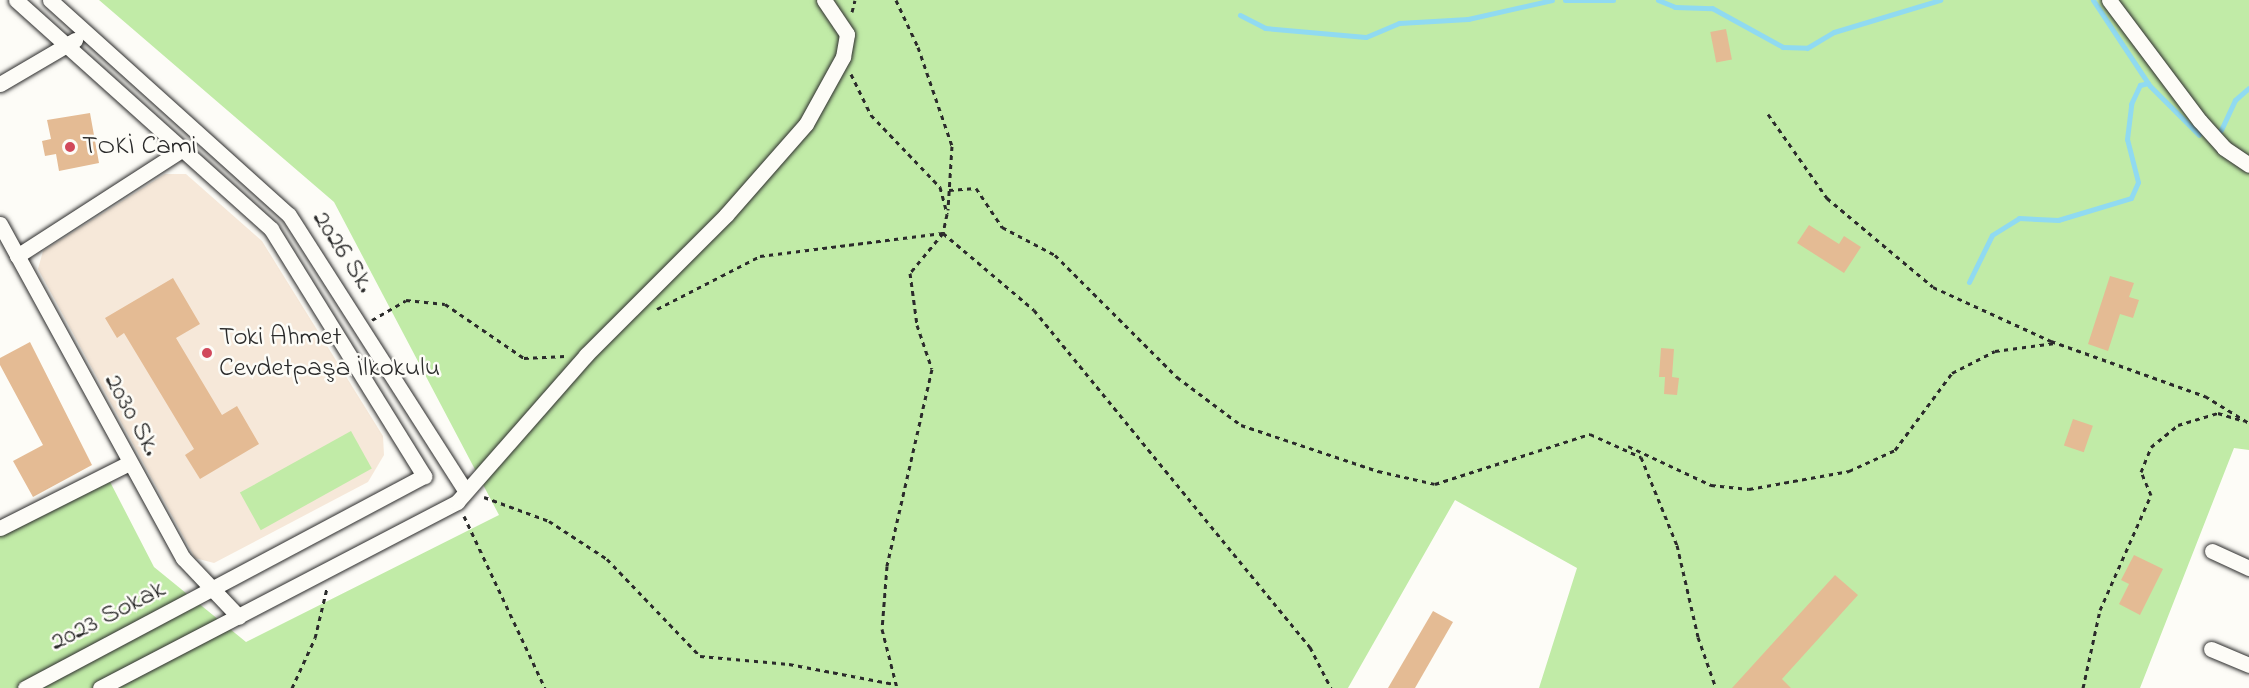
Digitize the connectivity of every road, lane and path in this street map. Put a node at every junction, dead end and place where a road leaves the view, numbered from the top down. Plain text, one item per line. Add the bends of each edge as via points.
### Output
1 (16, 0) edge
2 (50, 0) edge
3 (825, 0) edge
4 (896, 0) edge
5 (2109, 0) edge
6 (85, 33) junction
7 (67, 44) junction
8 (843, 57) junction
9 (0, 84) edge
10 (1768, 114) dead end
11 (183, 149) junction
12 (2249, 165) edge
13 (949, 190) junction
14 (947, 214) junction
15 (0, 224) edge
16 (943, 233) junction
17 (17, 256) junction
18 (646, 316) dead end
19 (361, 327) junction
20 (2056, 343) junction
21 (586, 355) junction
22 (1623, 445) junction
23 (129, 462) junction
24 (461, 496) junction
25 (0, 528) edge
26 (2212, 551) dead end
27 (2249, 567) edge
28 (332, 568) junction
29 (214, 590) junction
30 (239, 617) junction
31 (2211, 649) dead end
32 (2249, 665) edge
33 (894, 684) junction
34 (25, 688) edge
35 (100, 688) edge
36 (292, 688) edge
37 (545, 688) edge
38 (897, 688) edge
39 (1331, 688) edge
40 (1716, 688) edge
41 (2083, 688) edge

1 - 7 street, 2026 Sk.
2 - 6 street, 2026 Sk.
3 - 8 street via 847,34
4 - 13 path via 918,46 952,146
5 - 12 street via 2200,121
6 - 7 street
6 - 19 street, 2026 Sk. via 289,215
7 - 9 street
7 - 11 street, 2026 Sk.
8 - 14 path via 871,115 940,187
8 - 21 street via 806,124 726,215
10 - 20 path via 1827,198 1933,286
11 - 17 street
11 - 29 street, 2026 Sk. via 271,229 424,476
13 - 14 path
13 - 22 path via 976,188 1002,227 1055,255 1177,377 1241,425 1378,471 1435,484 1590,434
14 - 16 path
15 - 17 street, 2030 Sk.
16 - 18 path via 760,256
16 - 33 path via 910,273 917,325 932,369 887,566 882,629
16 - 39 path via 1034,310 1310,647
17 - 23 street, 2030 Sk.
19 - 21 path via 406,300 445,304 524,358
19 - 24 street, 2026 Sk.
20 - 22 path via 1995,351 1952,373 1895,450 1849,471 1749,489 1711,485
20 - 41 path via 2205,396 2249,423 2218,413 2178,425 2151,447 2141,472 2151,495 2100,610
21 - 24 street
22 - 40 path via 1641,457 1677,545 1698,637
23 - 25 street
23 - 29 street, 2030 Sk. via 183,558
24 - 28 street
24 - 33 path via 549,521 607,559 700,656 789,663
24 - 37 path
26 - 27 street
28 - 30 street
28 - 36 path via 315,638
29 - 30 street, 2030 Sk.
29 - 34 street, 2023 Sokak
30 - 35 street
31 - 32 street
33 - 38 path

